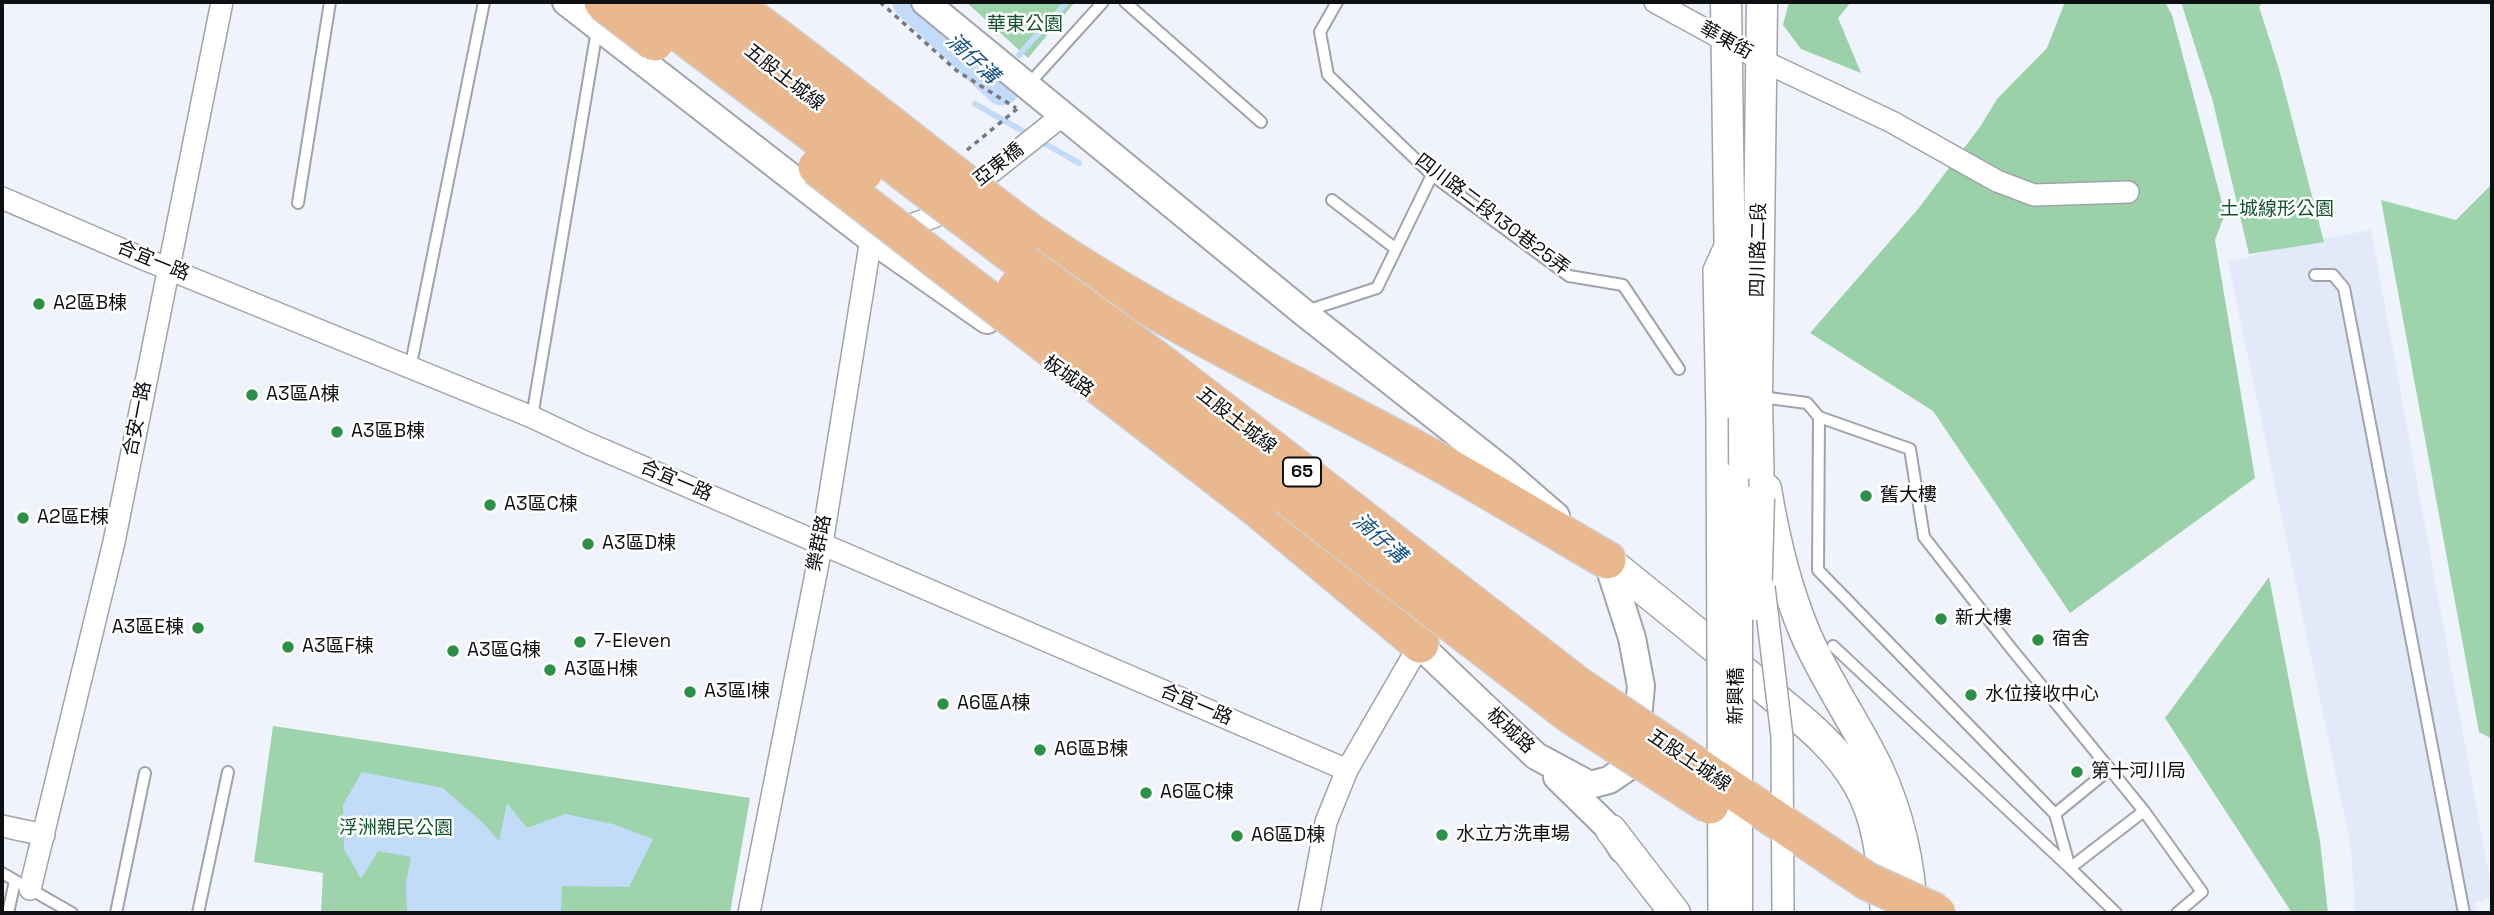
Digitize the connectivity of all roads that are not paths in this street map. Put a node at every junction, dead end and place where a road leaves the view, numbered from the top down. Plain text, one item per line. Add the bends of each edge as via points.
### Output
1 (222, 2) edge
2 (330, 2) edge
3 (484, 2) edge
4 (566, 2) edge
5 (639, 2) edge
6 (687, 2) edge
7 (729, 2) edge
8 (925, 2) edge
9 (1103, 2) edge
10 (1125, 2) edge
11 (1337, 2) edge
12 (1655, 2) edge
13 (1726, 2) edge
14 (1762, 2) edge
15 (600, 14) edge
16 (1726, 41) junction
17 (1761, 60) junction
18 (1027, 86) junction
19 (1063, 115) junction
20 (1261, 122) dead end
21 (1432, 175) junction
22 (2128, 192) dead end
23 (2, 198) edge
24 (1332, 200) dead end
25 (298, 203) dead end
26 (871, 239) junction
27 (1396, 248) junction
28 (168, 268) junction
29 (2315, 275) dead end
30 (1303, 312) junction
31 (410, 369) junction
32 (1679, 369) dead end
33 (1726, 402) junction
34 (1819, 416) junction
35 (532, 417) junction
36 (1758, 447) junction
37 (1733, 478) joint
38 (1759, 498) joint
39 (1758, 537) junction
40 (822, 543) junction
41 (1606, 560) junction
42 (1420, 643) junction
43 (1833, 646) dead end
44 (1536, 756) junction
45 (2110, 769) junction
46 (1347, 770) junction
47 (228, 772) dead end
48 (145, 774) dead end
49 (2144, 811) junction
50 (2055, 814) junction
51 (2, 826) edge
52 (1611, 830) junction
53 (44, 835) junction
54 (2070, 868) junction
55 (2, 873) edge
56 (22, 885) junction
57 (8, 913) edge
58 (72, 913) edge
59 (116, 913) edge
60 (198, 913) edge
61 (749, 913) edge
62 (1309, 913) edge
63 (1657, 913) edge
64 (1675, 913) edge
65 (1719, 913) edge
66 (1737, 913) edge
67 (1756, 913) edge
68 (1783, 913) edge
69 (1877, 913) edge
70 (1886, 913) edge
71 (1912, 913) edge
72 (1937, 913) edge
73 (2116, 913) edge
74 (2177, 913) edge
75 (2464, 913) edge

1 - 28 street, 合安一路
2 - 25 lane
3 - 31 lane
4 - 15 street, 板城路
5 - 69 highway, 五股土城線 / 65, bridge via 1571,715
6 - 72 highway, 五股土城線 / 65, bridge via 1577,685 1867,881
7 - 41 highway, bridge via 1065,257 1174,323 1446,466
8 - 18 street
9 - 18 lane
10 - 20 lane
11 - 21 lane, 四川路二段130巷25弄 via 1320,32 1328,75
12 - 16 street, 華東街
13 - 16 main road, 四川路二段
14 - 17 main road, 四川路二段
15 - 26 street, 板城路
15 - 35 lane
15 - 42 highway, bridge via 1257,508
16 - 17 street, 華東街
16 - 33 main road, 四川路二段
17 - 22 street, 華東街 via 1892,122 1997,181 2034,195
17 - 33 main road, 四川路二段
18 - 19 street
19 - 26 street, 亞東橋, bridge via 940,212
19 - 30 street
21 - 27 lane
21 - 32 lane, 四川路二段130巷25弄 via 1569,276 1623,285
23 - 28 street, 合宜一路
24 - 27 lane
26 - 40 street, 樂群路
26 - 42 street, 板城路 via 1122,415
27 - 30 lane via 1377,288
28 - 31 street, 合宜一路
28 - 53 street, 合安一路 via 114,542
29 - 75 lane via 2333,275 2344,288
30 - 41 street via 1503,470
31 - 35 street, 合宜一路
33 - 34 lane via 1807,403
33 - 36 main road, 四川路二段
33 - 37 main road, 四川路二段
33 - 65 street, bridge
34 - 45 lane via 1910,449 1924,537
34 - 50 lane via 1818,570
35 - 40 street, 合宜一路
36 - 38 main road, 四川路二段
36 - 71 main road via 1775,538 1805,633 1891,799 1907,862
37 - 66 main road, 新興橋, bridge
38 - 39 main road, 新興橋, bridge
39 - 67 main road, 新興橋, bridge
39 - 68 street, bridge via 1782,737
40 - 46 street, 合宜一路
40 - 61 street, 樂群路
41 - 44 street, 板城路 via 1632,638 1641,685 1634,763 1609,780 1590,785
41 - 70 main road via 1815,731 1837,755 1858,783 1873,817
42 - 44 street, 板城路
42 - 46 street
43 - 54 lane
44 - 52 street
45 - 49 lane
45 - 50 lane
46 - 62 street via 1326,822
47 - 60 lane
48 - 59 lane
49 - 54 lane
49 - 74 lane via 2202,892
50 - 54 lane
51 - 53 street
52 - 63 street
52 - 64 main road
53 - 56 street, 合安一路
54 - 73 lane
55 - 56 lane
56 - 57 lane
56 - 58 lane

